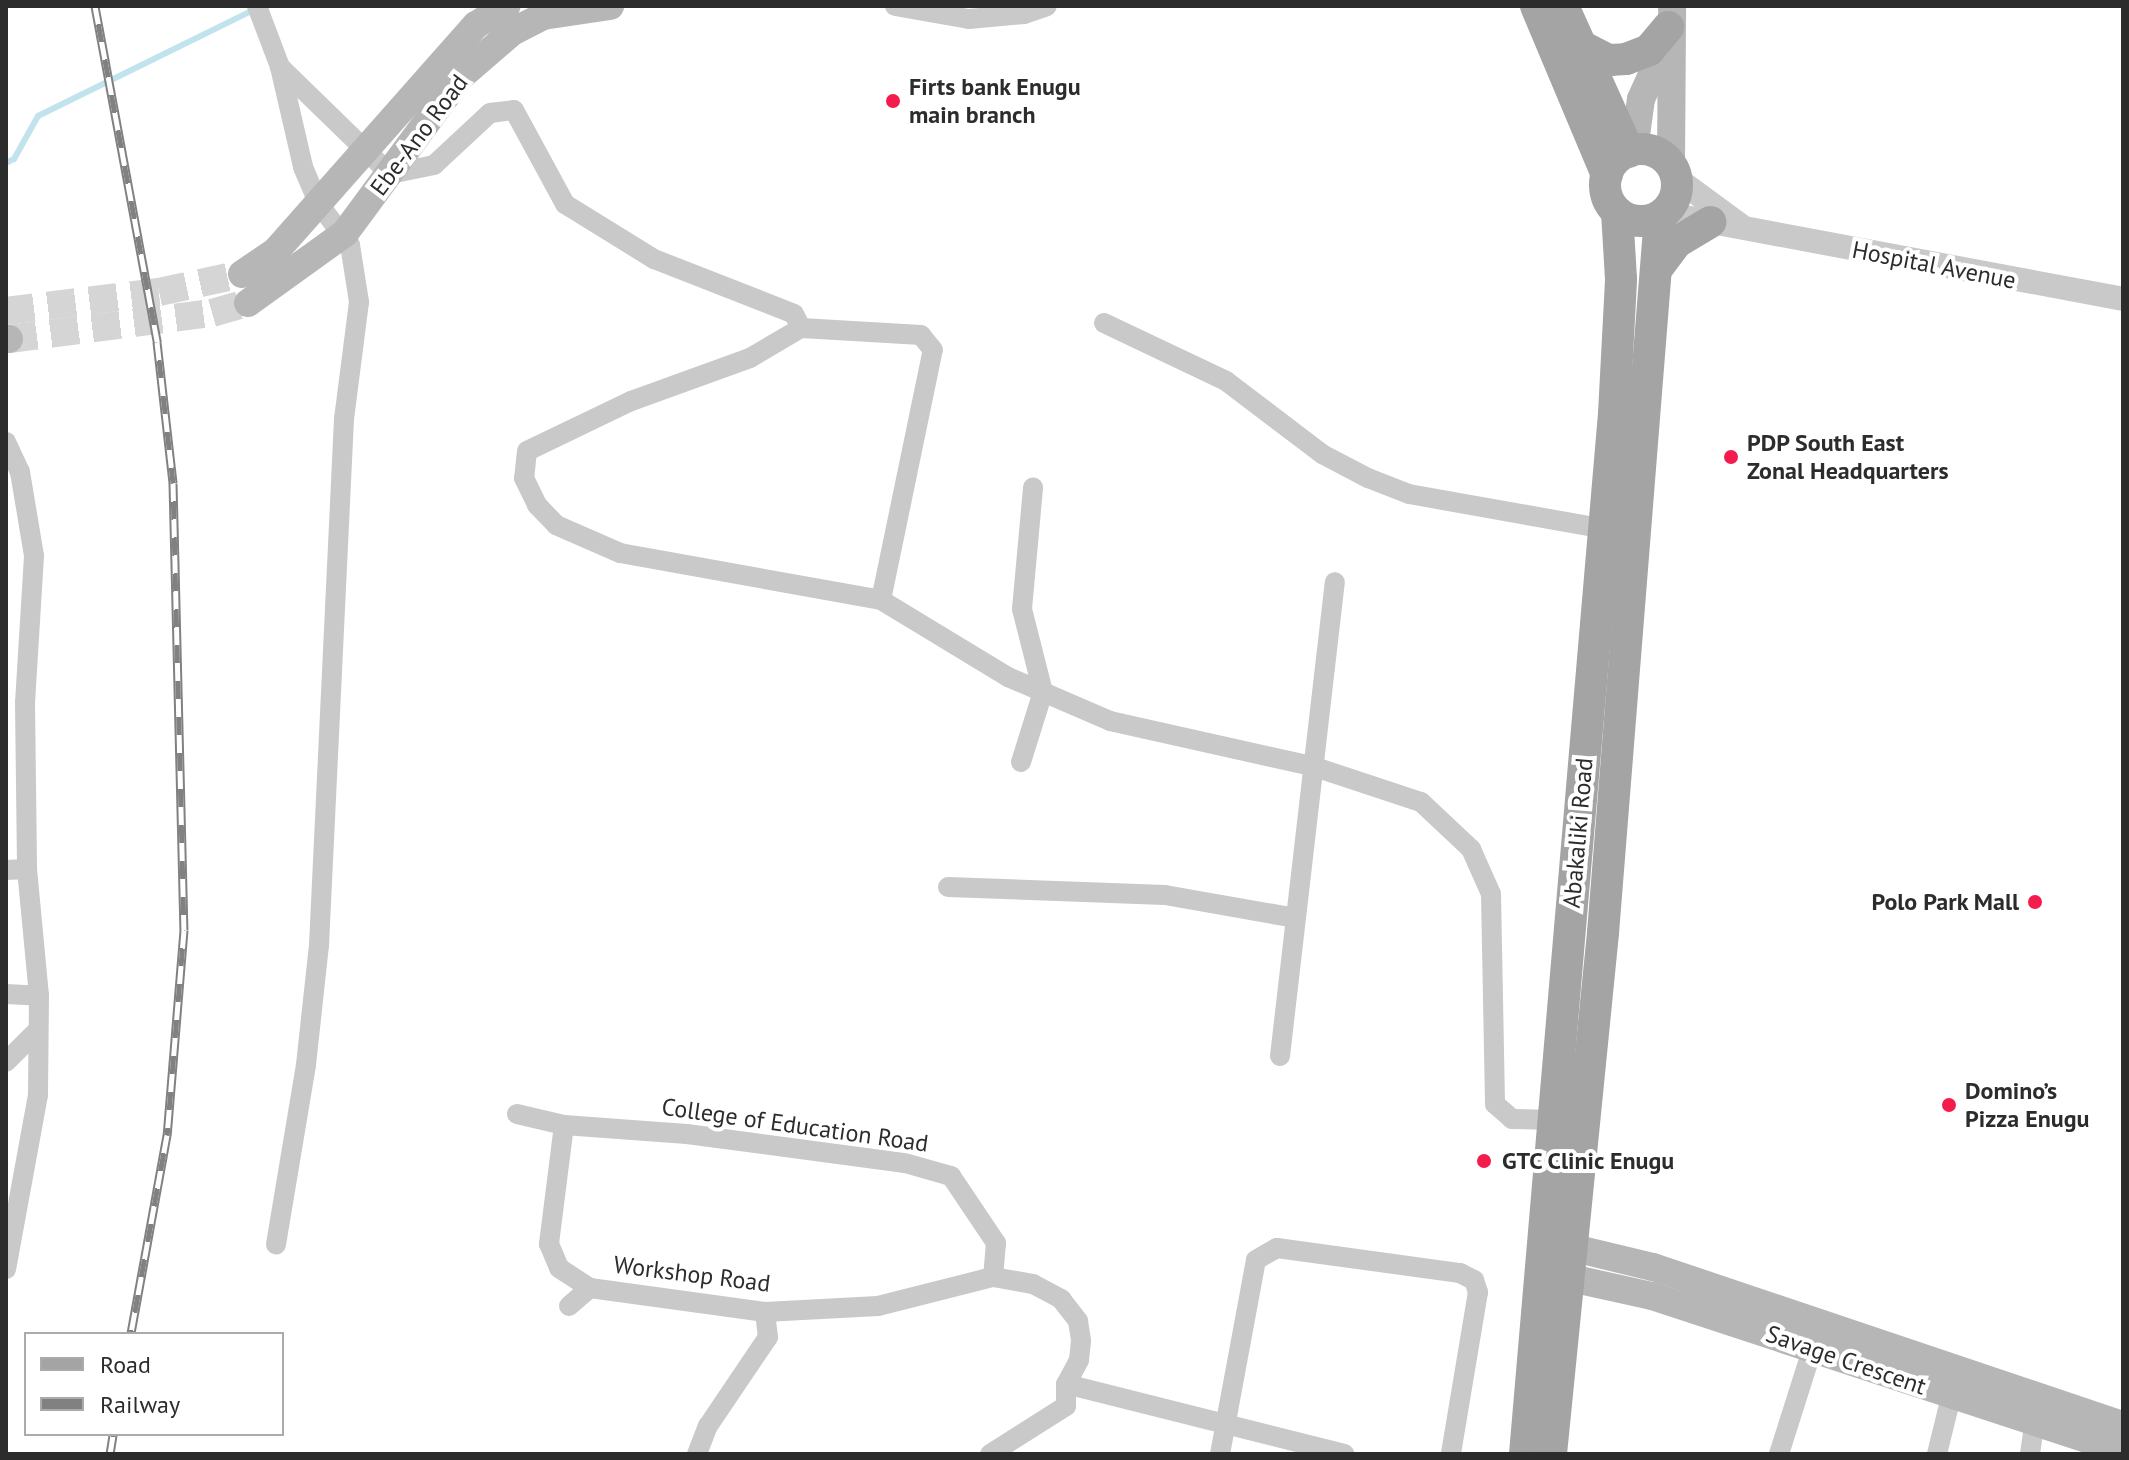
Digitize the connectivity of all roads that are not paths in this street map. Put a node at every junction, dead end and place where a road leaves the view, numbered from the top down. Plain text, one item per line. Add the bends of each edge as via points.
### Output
1 (507, 6) edge
2 (610, 6) edge
3 (895, 6) edge
4 (1047, 6) edge
5 (1536, 6) edge
6 (1563, 6) edge
7 (259, 13) edge
8 (1669, 24) edge
9 (1579, 45) junction
10 (280, 67) junction
11 (365, 149) junction
12 (1631, 151) junction
13 (1674, 171) junction
14 (390, 174) junction
15 (1607, 175) junction
16 (318, 203) junction
17 (1617, 212) junction
18 (1662, 214) junction
19 (1710, 222) junction
20 (1745, 229) junction
21 (345, 233) junction
22 (1658, 267) junction
23 (242, 274) tunnel mouth
24 (2123, 299) edge
25 (248, 303) tunnel mouth
26 (1104, 323) dead end
27 (801, 328) junction
28 (6, 442) edge
29 (1033, 487) dead end
30 (1605, 529) junction
31 (1335, 582) dead end
32 (881, 600) junction
33 (1613, 633) junction
34 (1043, 692) junction
35 (1021, 762) dead end
36 (1315, 767) junction
37 (27, 869) junction
38 (6, 870) edge
39 (948, 887) dead end
40 (1295, 918) junction
41 (6, 994) edge
42 (39, 996) junction
43 (37, 1031) junction
44 (1280, 1056) dead end
45 (6, 1062) edge
46 (517, 1114) dead end
47 (1554, 1120) junction
48 (564, 1125) junction
49 (276, 1245) dead end
50 (1554, 1259) junction
51 (6, 1269) edge
52 (993, 1277) junction
53 (590, 1288) junction
54 (569, 1306) dead end
55 (765, 1312) junction
56 (1813, 1347) junction
57 (1066, 1384) junction
58 (1951, 1397) junction
59 (1223, 1425) junction
60 (2123, 1425) edge
61 (2034, 1426) junction
62 (2123, 1451) edge
63 (697, 1454) edge
64 (990, 1454) edge
65 (1220, 1454) edge
66 (1344, 1454) edge
67 (1451, 1454) edge
68 (1525, 1454) edge
69 (1551, 1454) edge
70 (1779, 1454) edge
71 (1937, 1454) edge
72 (2030, 1454) edge

1 - 11 main road, Ebe-Ano Road via 476,25
2 - 14 main road, Ebe-Ano Road via 543,16 512,32 460,77
3 - 4 street via 969,19 1024,14
5 - 15 main road
6 - 9 main road
7 - 10 street
8 - 9 main road via 1649,50 1626,59 1609,60
8 - 12 main road via 1641,99
8 - 13 main road
9 - 12 main road
10 - 11 street
10 - 16 street via 285,105
11 - 14 street
11 - 16 main road, Ebe-Ano Road
12 - 13 main road via 1652,151
12 - 15 main road
13 - 18 main road via 1675,197
13 - 20 street
14 - 21 main road, Ebe-Ano Road
14 - 27 street via 434,165 490,113 514,110 565,204 654,259 794,314
15 - 17 main road via 1606,192
16 - 21 street
16 - 23 main road, Ebe-Ano Road via 275,252
17 - 18 main road via 1641,221
17 - 30 main road, Abakaliki Road via 1621,279
18 - 19 street, Hospital Avenue
18 - 22 main road, Abakaliki Road
19 - 20 street, Hospital Avenue
19 - 22 main road via 1677,242
20 - 24 street, Hospital Avenue
21 - 25 main road, Ebe-Ano Road
21 - 49 street via 359,302 344,419 327,834 306,1065
22 - 33 main road, Abakaliki Road
26 - 30 street via 1226,381 1322,454 1368,478 1409,494
27 - 32 street via 921,335 932,346
27 - 32 street via 750,358 631,401 541,442 527,451 524,478 537,505 556,525 620,553
28 - 37 street via 20,472 34,556 25,702
29 - 34 street via 1022,609
30 - 33 main road, Abakaliki Road
31 - 36 street
32 - 34 street via 1008,677
33 - 47 main road, Abakaliki Road
33 - 50 main road, Abakaliki Road
34 - 35 street
34 - 36 street via 1110,721
36 - 40 street
36 - 47 street via 1421,802 1471,849 1491,894 1495,1104 1512,1119
37 - 38 street
37 - 42 street
39 - 40 street via 1165,895
40 - 44 street
41 - 42 street
42 - 43 street
43 - 45 street
43 - 51 street via 38,1095
46 - 48 street, College of Education Road
47 - 50 main road, Abakaliki Road
48 - 52 street, College of Education Road via 687,1134 905,1163 951,1176 996,1243
48 - 53 street, Workshop Road via 548,1214 549,1244 559,1268
50 - 56 main road, Savage Crescent
50 - 60 main road, Savage Crescent via 1653,1267
50 - 68 main road, Abakaliki Road
50 - 69 main road, Abakaliki Road
52 - 55 street, Workshop Road via 878,1306
52 - 57 street, Workshop Road via 1033,1284 1074,1313 1080,1350
53 - 54 street
53 - 55 street, Workshop Road
55 - 63 street via 768,1337 708,1426
56 - 58 main road, Savage Crescent
56 - 70 street
57 - 59 street
57 - 64 street via 1066,1406
58 - 61 main road, Savage Crescent
58 - 71 street
59 - 65 street
59 - 66 street
59 - 67 street via 1256,1260 1277,1248 1460,1273 1474,1280 1478,1292
61 - 62 main road, Savage Crescent
61 - 72 street

